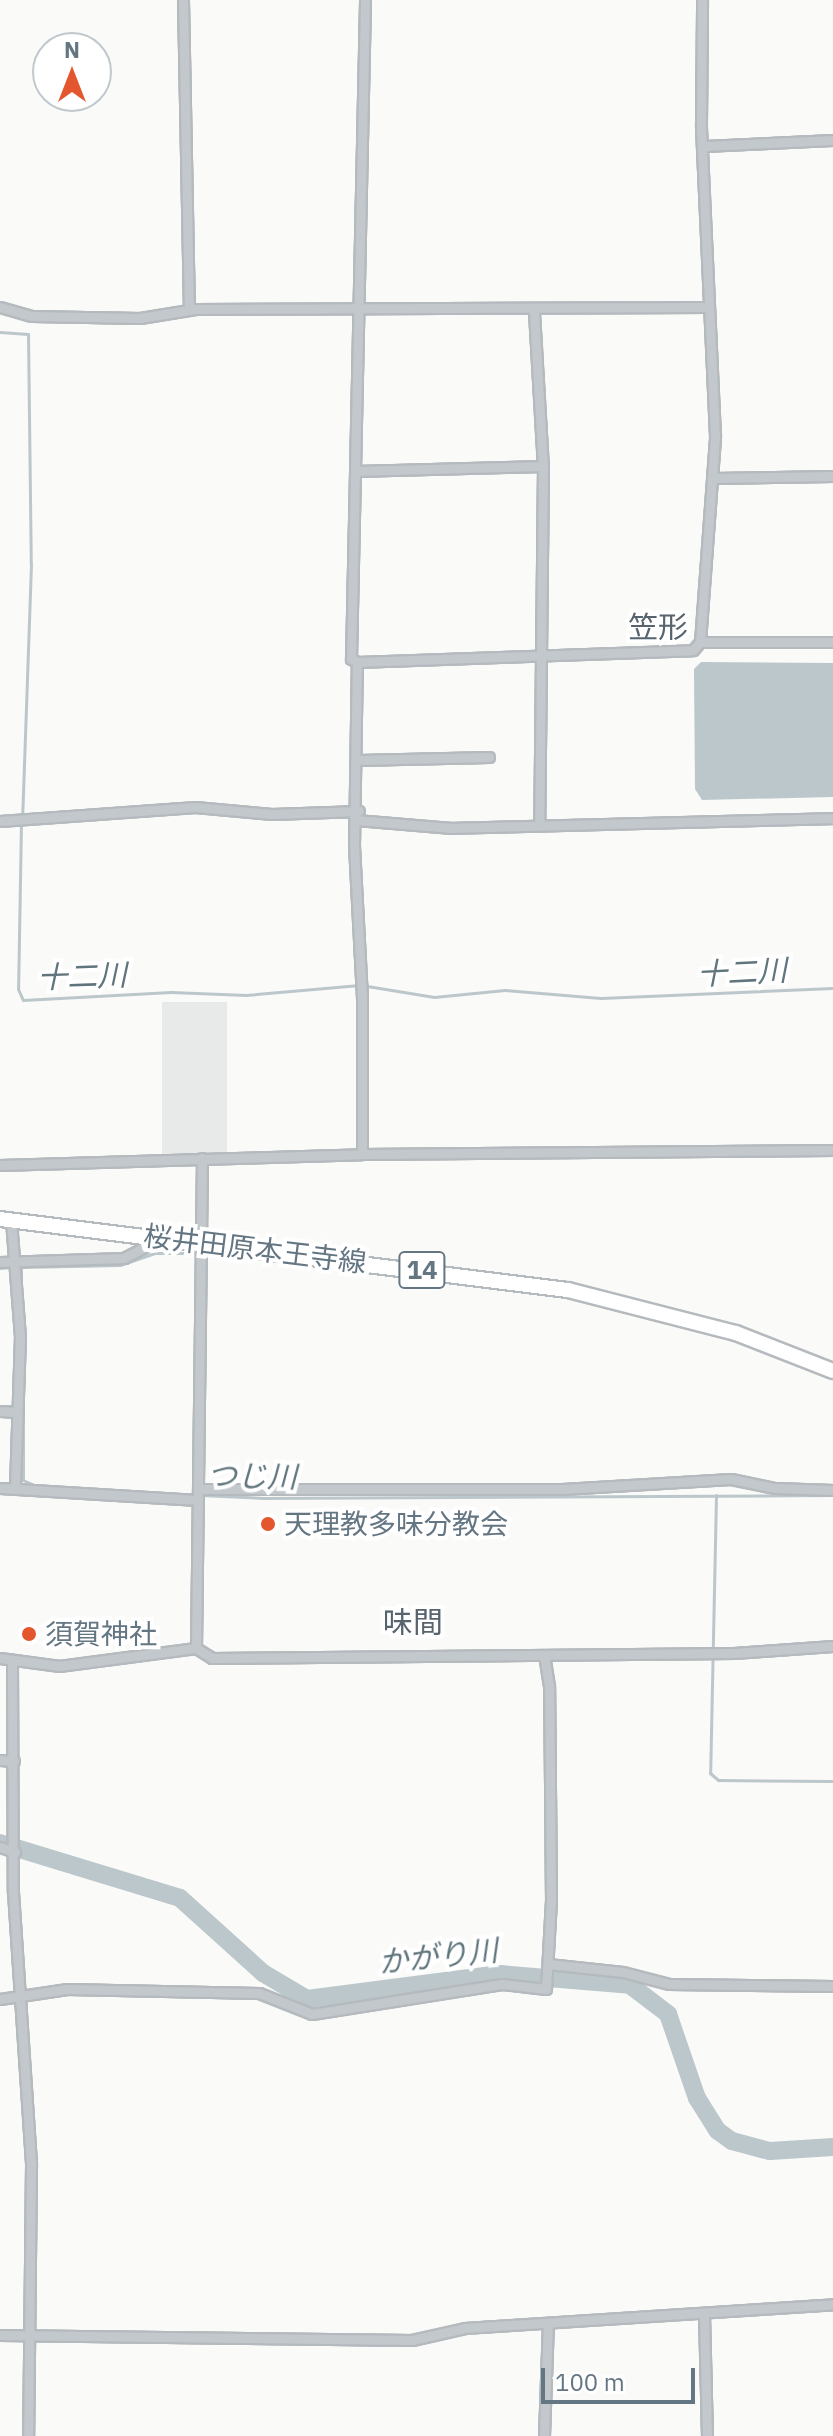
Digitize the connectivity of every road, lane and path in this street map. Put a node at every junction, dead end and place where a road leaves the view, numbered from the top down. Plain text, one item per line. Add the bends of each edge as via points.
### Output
1 (183, 0) edge
2 (365, 0) edge
3 (702, 0) edge
4 (833, 140) edge
5 (704, 146) junction
6 (0, 307) edge
7 (707, 307) junction
8 (189, 310) junction
9 (358, 311) junction
10 (534, 312) junction
11 (543, 466) junction
12 (355, 471) junction
13 (833, 476) edge
14 (714, 478) junction
15 (700, 642) junction
16 (833, 642) edge
17 (542, 654) junction
18 (357, 662) junction
19 (489, 757) dead end
20 (358, 760) junction
21 (357, 815) junction
22 (833, 818) edge
23 (0, 821) edge
24 (539, 823) junction
25 (833, 1150) edge
26 (362, 1154) junction
27 (202, 1158) junction
28 (0, 1165) edge
29 (6, 1219) edge
30 (161, 1238) junction
31 (201, 1243) junction
32 (14, 1261) junction
33 (0, 1262) edge
34 (833, 1371) edge
35 (0, 1411) edge
36 (17, 1412) junction
37 (0, 1488) edge
38 (15, 1488) junction
39 (833, 1490) edge
40 (198, 1494) junction
41 (833, 1646) edge
42 (196, 1648) junction
43 (544, 1655) junction
44 (0, 1658) edge
45 (12, 1660) junction
46 (0, 1760) edge
47 (14, 1761) junction
48 (0, 1847) edge
49 (15, 1852) junction
50 (548, 1964) junction
51 (833, 1986) edge
52 (19, 1998) junction
53 (0, 1999) edge
54 (833, 2304) edge
55 (704, 2314) junction
56 (548, 2323) junction
57 (27, 2334) junction
58 (0, 2335) edge
59 (28, 2436) edge
60 (544, 2436) edge
61 (707, 2436) edge

1 - 8 street
2 - 9 street
3 - 5 street
4 - 5 street
5 - 7 street
6 - 8 street via 32,316 140,318
7 - 10 street
7 - 14 street
8 - 9 street
9 - 10 street
9 - 12 street
10 - 11 street
11 - 12 street
11 - 17 street
12 - 18 street via 351,659
13 - 14 street
14 - 15 street
15 - 16 street
15 - 17 street via 693,650
17 - 18 street
17 - 24 street
18 - 20 street
19 - 20 street
20 - 21 street
21 - 23 street via 195,807
21 - 24 street via 452,828
21 - 26 street
22 - 24 street
25 - 26 street
26 - 27 street
27 - 28 street
27 - 31 street
29 - 30 main road, 桜井田原本王寺線 / 14
29 - 32 street
30 - 31 main road, 桜井田原本王寺線 / 14
30 - 32 street via 124,1258
31 - 34 main road, 桜井田原本王寺線 / 14 via 568,1290 736,1333
31 - 40 street
32 - 33 street
32 - 36 street via 20,1336
35 - 36 street
36 - 38 street
37 - 38 street
38 - 40 street
39 - 40 street via 775,1488 731,1479 562,1489
40 - 42 street
41 - 43 street
42 - 43 street via 212,1658
42 - 45 street via 59,1666
43 - 50 street via 549,1686
44 - 45 street
45 - 47 street
46 - 47 street
47 - 49 street
48 - 49 street
49 - 52 street
50 - 51 street via 623,1972 669,1984
50 - 52 street via 546,1989 502,1984 312,2014 259,1993 67,1989
52 - 53 street
52 - 57 street via 31,2165
54 - 55 street
55 - 56 street
55 - 61 street
56 - 57 street via 465,2328 412,2340
56 - 60 street
57 - 58 street
57 - 59 street

